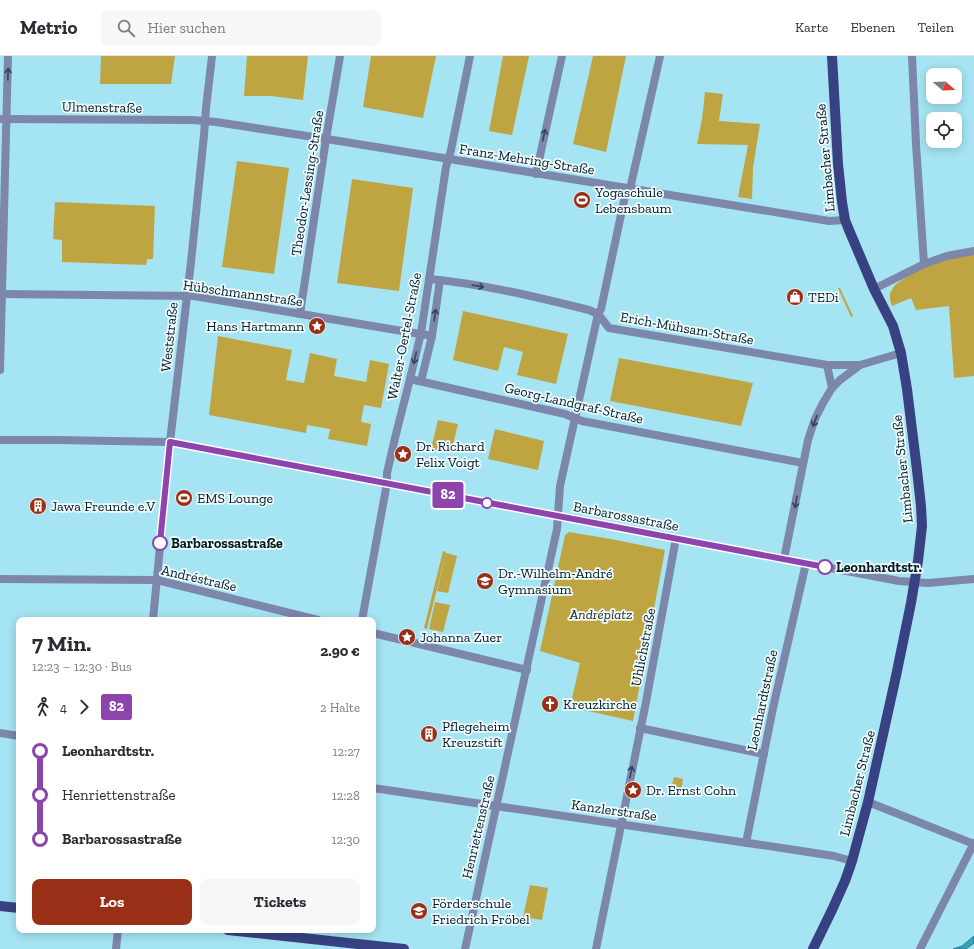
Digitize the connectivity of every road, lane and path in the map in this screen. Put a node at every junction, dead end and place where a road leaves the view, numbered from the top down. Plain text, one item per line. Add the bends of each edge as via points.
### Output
1 (8, 56) edge
2 (212, 56) edge
3 (340, 56) edge
4 (470, 56) edge
5 (562, 56) edge
6 (660, 56) edge
7 (832, 56) edge
8 (912, 56) edge
9 (3, 119) edge
10 (205, 121) junction
11 (326, 139) junction
12 (448, 159) junction
13 (536, 174) junction
14 (630, 189) junction
15 (845, 220) junction
16 (974, 251) edge
17 (924, 264) junction
18 (429, 279) junction
19 (440, 280) junction
20 (874, 288) junction
21 (1, 294) edge
22 (186, 296) junction
23 (300, 314) junction
24 (598, 314) junction
25 (421, 333) junction
26 (432, 336) junction
27 (901, 353) junction
28 (827, 365) junction
29 (860, 365) junction
30 (0, 370) edge
31 (410, 379) junction
32 (421, 380) junction
33 (832, 388) junction
34 (575, 418) junction
35 (0, 440) edge
36 (170, 442) junction
37 (803, 463) junction
38 (386, 483) junction
39 (558, 516) junction
40 (676, 538) junction
41 (784, 559) junction
42 (806, 563) junction
43 (0, 579) edge
44 (157, 580) junction
45 (974, 580) edge
46 (914, 582) junction
47 (152, 617) edge
48 (306, 617) edge
49 (363, 617) edge
50 (376, 634) edge
51 (527, 670) junction
52 (640, 728) junction
53 (0, 733) edge
54 (16, 736) edge
55 (764, 754) junction
56 (376, 788) edge
57 (868, 802) junction
58 (497, 806) junction
59 (621, 824) junction
60 (746, 843) junction
61 (974, 843) edge
62 (852, 861) junction
63 (0, 906) edge
64 (16, 908) edge
65 (118, 933) edge
66 (283, 933) edge
67 (301, 934) edge
68 (116, 949) edge
69 (404, 949) edge
70 (465, 949) edge
71 (596, 949) edge
72 (813, 949) edge
73 (920, 949) edge

9 -> 1 street
2 - 10 street, Weststraße
3 - 11 street, Theodor-Lessing-Straße
4 - 12 street, Walter-Oertel-Straße
13 -> 5 street
6 - 14 street, Henriettenstraße
7 - 15 main road, Limbacher Straße via 840,196
8 - 17 street
9 - 10 street, Ulmenstraße
9 - 21 street
10 - 11 street, Franz-Mehring-Straße
10 - 22 street, Weststraße
11 - 12 street, Franz-Mehring-Straße
11 - 23 street, Theodor-Lessing-Straße
12 - 13 street, Franz-Mehring-Straße
12 - 18 street, Walter-Oertel-Straße
13 - 14 street, Franz-Mehring-Straße
14 - 15 street, Franz-Mehring-Straße via 829,221
14 - 24 street, Henriettenstraße via 625,196
15 - 20 main road, Limbacher Straße
16 - 17 street
17 - 20 street
18 - 19 street, Erich-Mühsam-Straße
18 - 25 street, Walter-Oertel-Straße
19 -> 24 street, Erich-Mühsam-Straße via 520,294
26 -> 19 street, Walter-Oertel-Straße
20 - 27 main road, Limbacher Straße via 893,326
21 - 22 street, Hübschmannstraße
21 - 30 street
22 - 23 street, Hübschmannstraße
22 - 36 street, Weststraße
23 - 25 street, Hübschmannstraße
24 - 28 street, Erich-Mühsam-Straße via 609,328
24 - 34 street, Henriettenstraße
25 - 26 street, Hübschmannstraße
25 -> 31 street, Walter-Oertel-Straße
26 - 32 street, Walter-Oertel-Straße
27 - 29 street, Erich-Mühsam-Straße
27 - 46 main road, Limbacher Straße via 921,506 921,532
28 - 29 street, Erich-Mühsam-Straße
28 - 33 street
29 - 33 street
31 - 32 street, Georg-Landgraf-Straße
31 - 38 street, Walter-Oertel-Straße
32 - 34 street, Georg-Landgraf-Straße
33 -> 37 street via 815,419
34 - 37 street, Georg-Landgraf-Straße
34 - 39 street, Henriettenstraße via 560,486
35 - 36 street, Barbarossastraße
36 - 38 street, Barbarossastraße
36 - 44 street, Weststraße
37 -> 41 street
38 - 39 street, Barbarossastraße
38 - 49 street, Walter-Oertel-Straße
39 - 40 street, Barbarossastraße
39 - 51 street, Henriettenstraße
40 - 41 street, Barbarossastraße
40 - 52 street, Uhlichstraße
41 - 42 street, Barbarossastraße
42 - 46 street, Barbarossastraße
42 - 55 street, Leonhardtstraße
43 - 44 street, Andréstraße
44 - 47 street, Weststraße
44 - 48 street, Andréstraße
45 - 46 street, Barbarossastraße
46 - 57 main road, Limbacher Straße
50 - 51 street
51 - 58 street, Henriettenstraße
52 - 55 street
59 -> 52 street, Uhlichstraße
53 - 54 street
55 - 60 street, Leonhardtstraße
56 - 58 street, Kanzlerstraße
57 - 61 street
57 - 62 main road, Limbacher Straße
58 - 59 street, Kanzlerstraße
58 - 70 street, Henriettenstraße
59 - 60 street, Kanzlerstraße
59 - 71 street, Uhlichstraße
60 - 62 street, Kanzlerstraße
61 - 73 street
62 - 72 main road, Limbacher Straße via 835,905
63 - 64 main road
65 - 68 street
66 - 67 main road
67 - 69 main road

